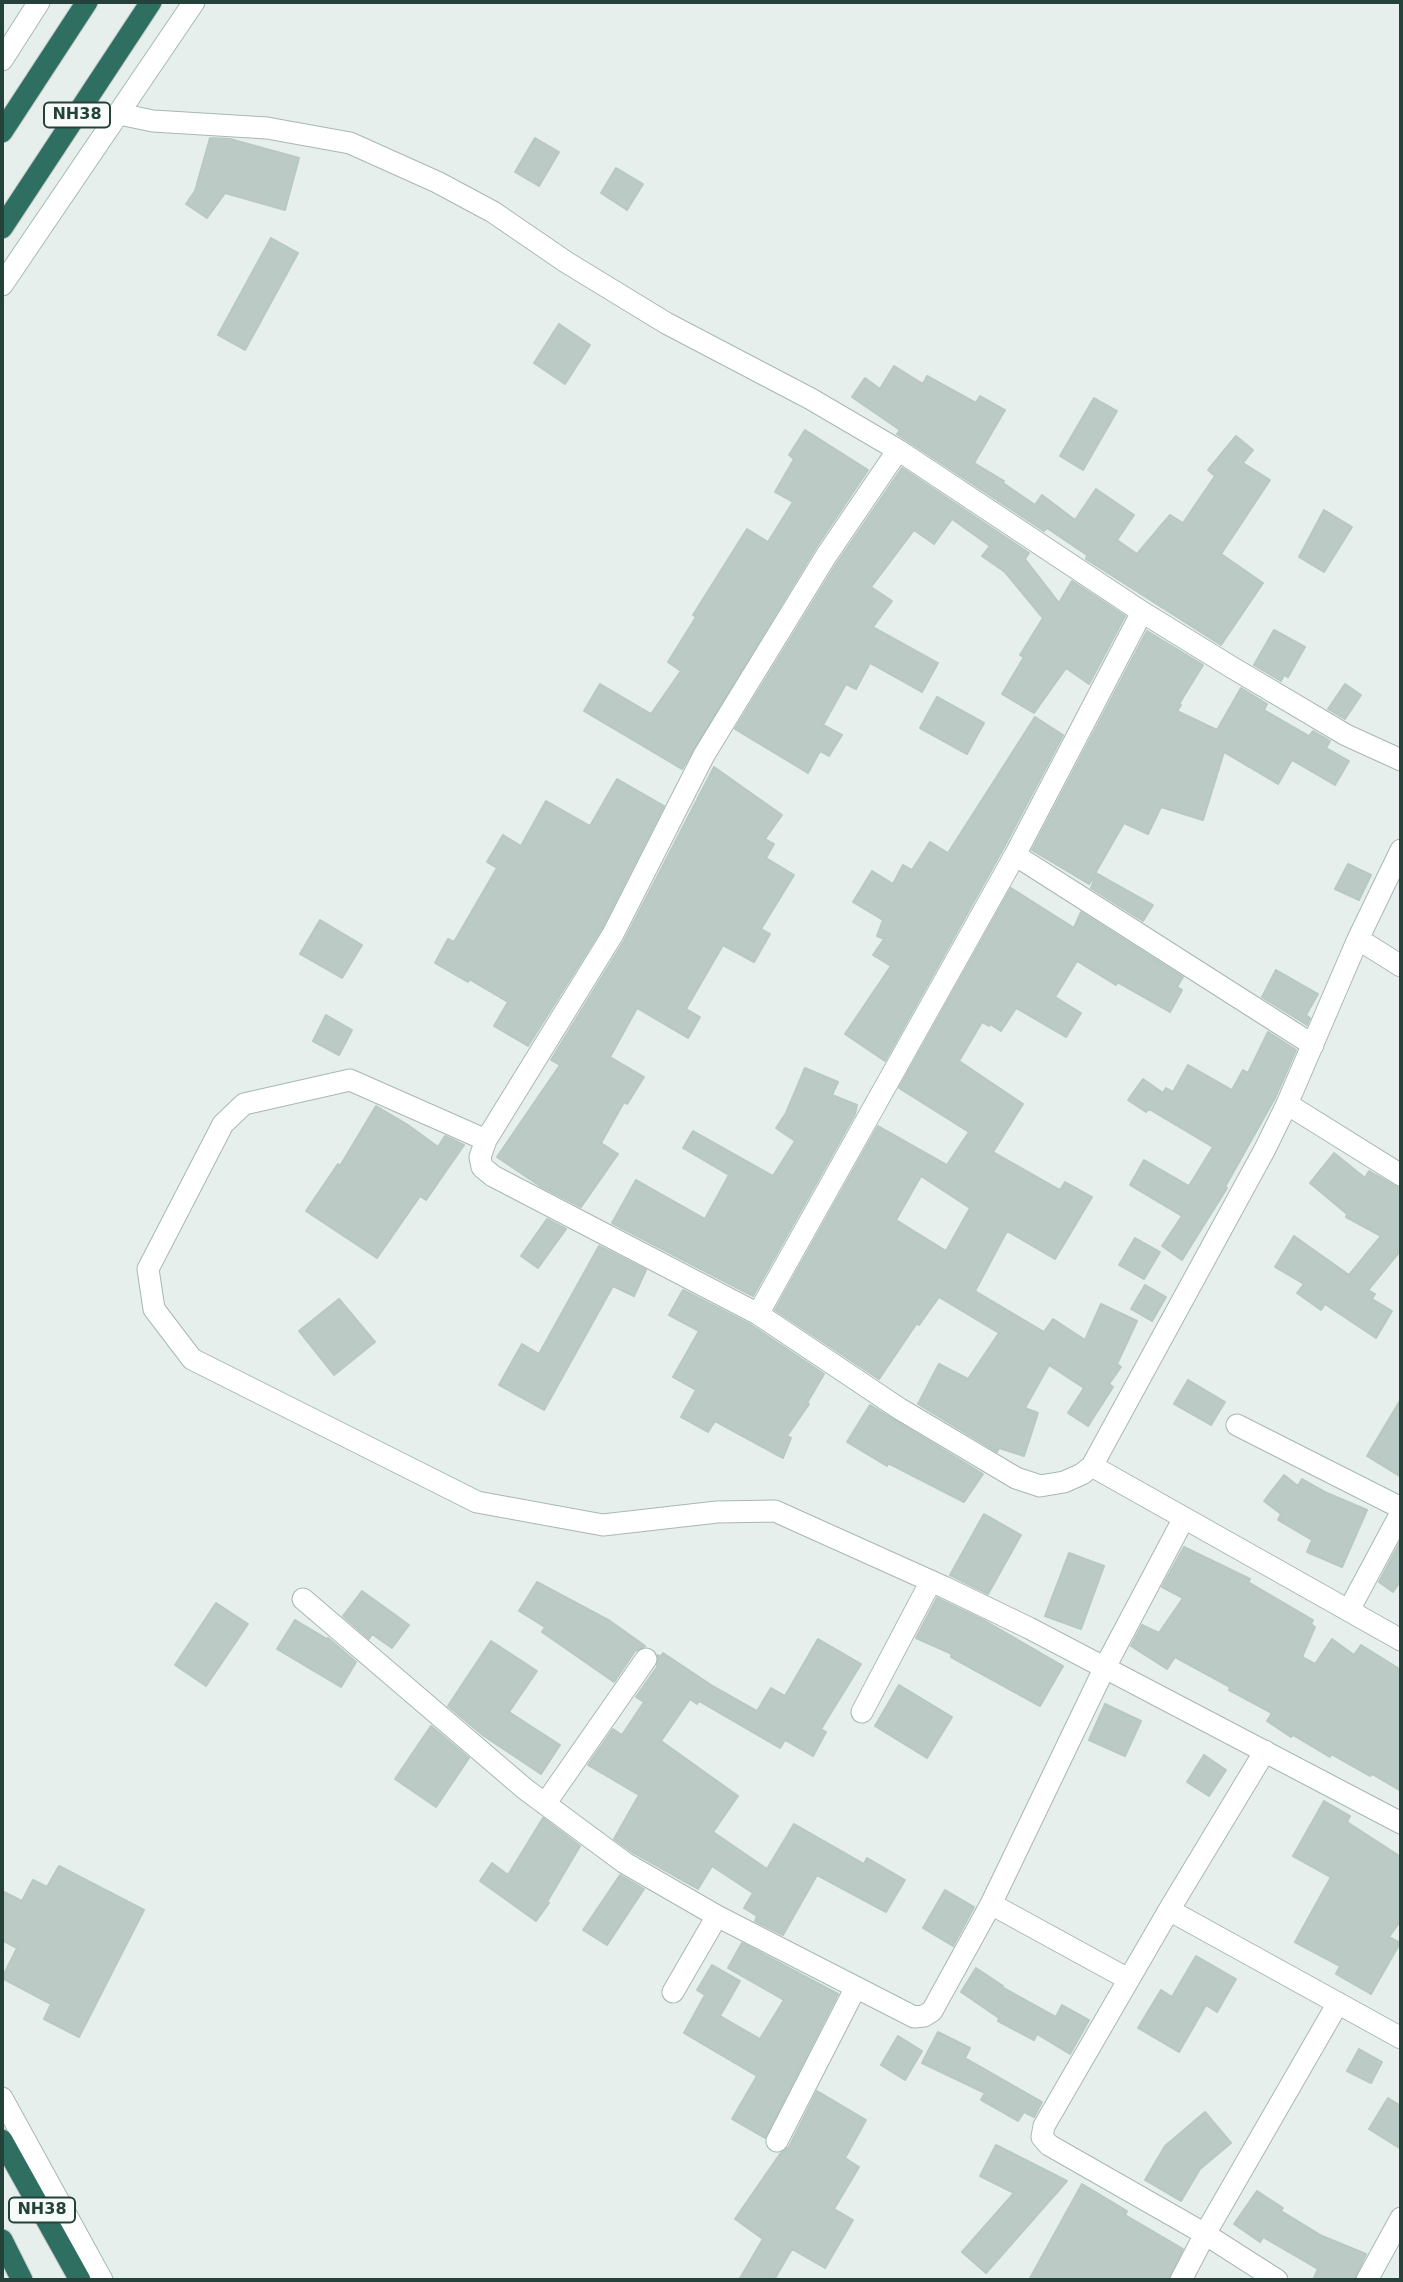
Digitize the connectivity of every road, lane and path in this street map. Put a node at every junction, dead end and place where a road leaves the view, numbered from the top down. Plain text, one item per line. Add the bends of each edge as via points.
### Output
1 (39, 2) edge
2 (87, 2) edge
3 (151, 2) edge
4 (194, 2) edge
5 (2, 60) edge
6 (119, 114) junction
7 (2, 132) edge
8 (2, 228) edge
9 (2, 285) edge
10 (898, 450) junction
11 (1142, 612) junction
12 (1401, 760) edge
13 (1401, 850) edge
14 (1015, 855) junction
15 (1358, 939) junction
16 (1401, 966) edge
17 (1313, 1045) junction
18 (1287, 1104) junction
19 (486, 1140) junction
20 (1401, 1175) edge
21 (758, 1314) junction
22 (1237, 1425) dead end
23 (1092, 1466) junction
24 (1401, 1508) edge
25 (1401, 1513) edge
26 (1184, 1518) junction
27 (931, 1581) junction
28 (303, 1599) dead end
29 (1349, 1611) junction
30 (1401, 1640) edge
31 (646, 1660) dead end
32 (1105, 1667) junction
33 (862, 1712) dead end
34 (1265, 1751) junction
35 (545, 1804) junction
36 (1401, 1822) edge
37 (991, 1904) junction
38 (1168, 1910) junction
39 (717, 1916) junction
40 (1128, 1979) junction
41 (855, 1989) junction
42 (673, 1992) dead end
43 (1338, 2003) junction
44 (1401, 2038) edge
45 (2, 2098) edge
46 (2, 2140) edge
47 (777, 2141) dead end
48 (1401, 2218) edge
49 (1205, 2234) junction
50 (2, 2240) edge
51 (22, 2280) edge
52 (80, 2280) edge
53 (102, 2280) edge
54 (1181, 2280) edge
55 (1277, 2280) edge
56 (1367, 2280) edge

1 - 5 street
2 - 7 highway, NH38
3 - 8 highway, NH38
4 - 6 street
6 - 9 street
6 - 10 street via 153,121 267,128 350,143 383,156 494,212 666,324
10 - 11 street
10 - 19 street via 826,556 704,755 613,933
11 - 12 street via 1346,735
11 - 14 street
13 - 15 street
14 - 17 street
14 - 21 street
15 - 16 street
15 - 17 street
17 - 18 street
18 - 20 street
18 - 23 street
19 - 21 street via 480,1157 482,1167 493,1177
19 - 27 street via 350,1080 244,1104 223,1124 148,1269 154,1309 192,1359 477,1502 603,1525 717,1512 775,1511
21 - 23 street via 900,1409 1016,1478 1040,1486 1065,1482
22 - 24 street
23 - 26 street
25 - 29 street
26 - 29 street
26 - 32 street
27 - 32 street
27 - 33 street
28 - 35 street
29 - 30 street
31 - 35 street
32 - 34 street
32 - 37 street
34 - 36 street
34 - 38 street
35 - 39 street via 625,1863
37 - 40 street
37 - 41 street via 928,2015 914,2017
38 - 40 street
38 - 43 street
39 - 41 street
39 - 42 street
40 - 49 street via 1044,2126 1042,2137
41 - 47 street
43 - 44 street
43 - 49 street
45 - 53 street
46 - 52 highway, NH38
48 - 56 street
49 - 54 street
49 - 55 street
50 - 51 highway, NH38

